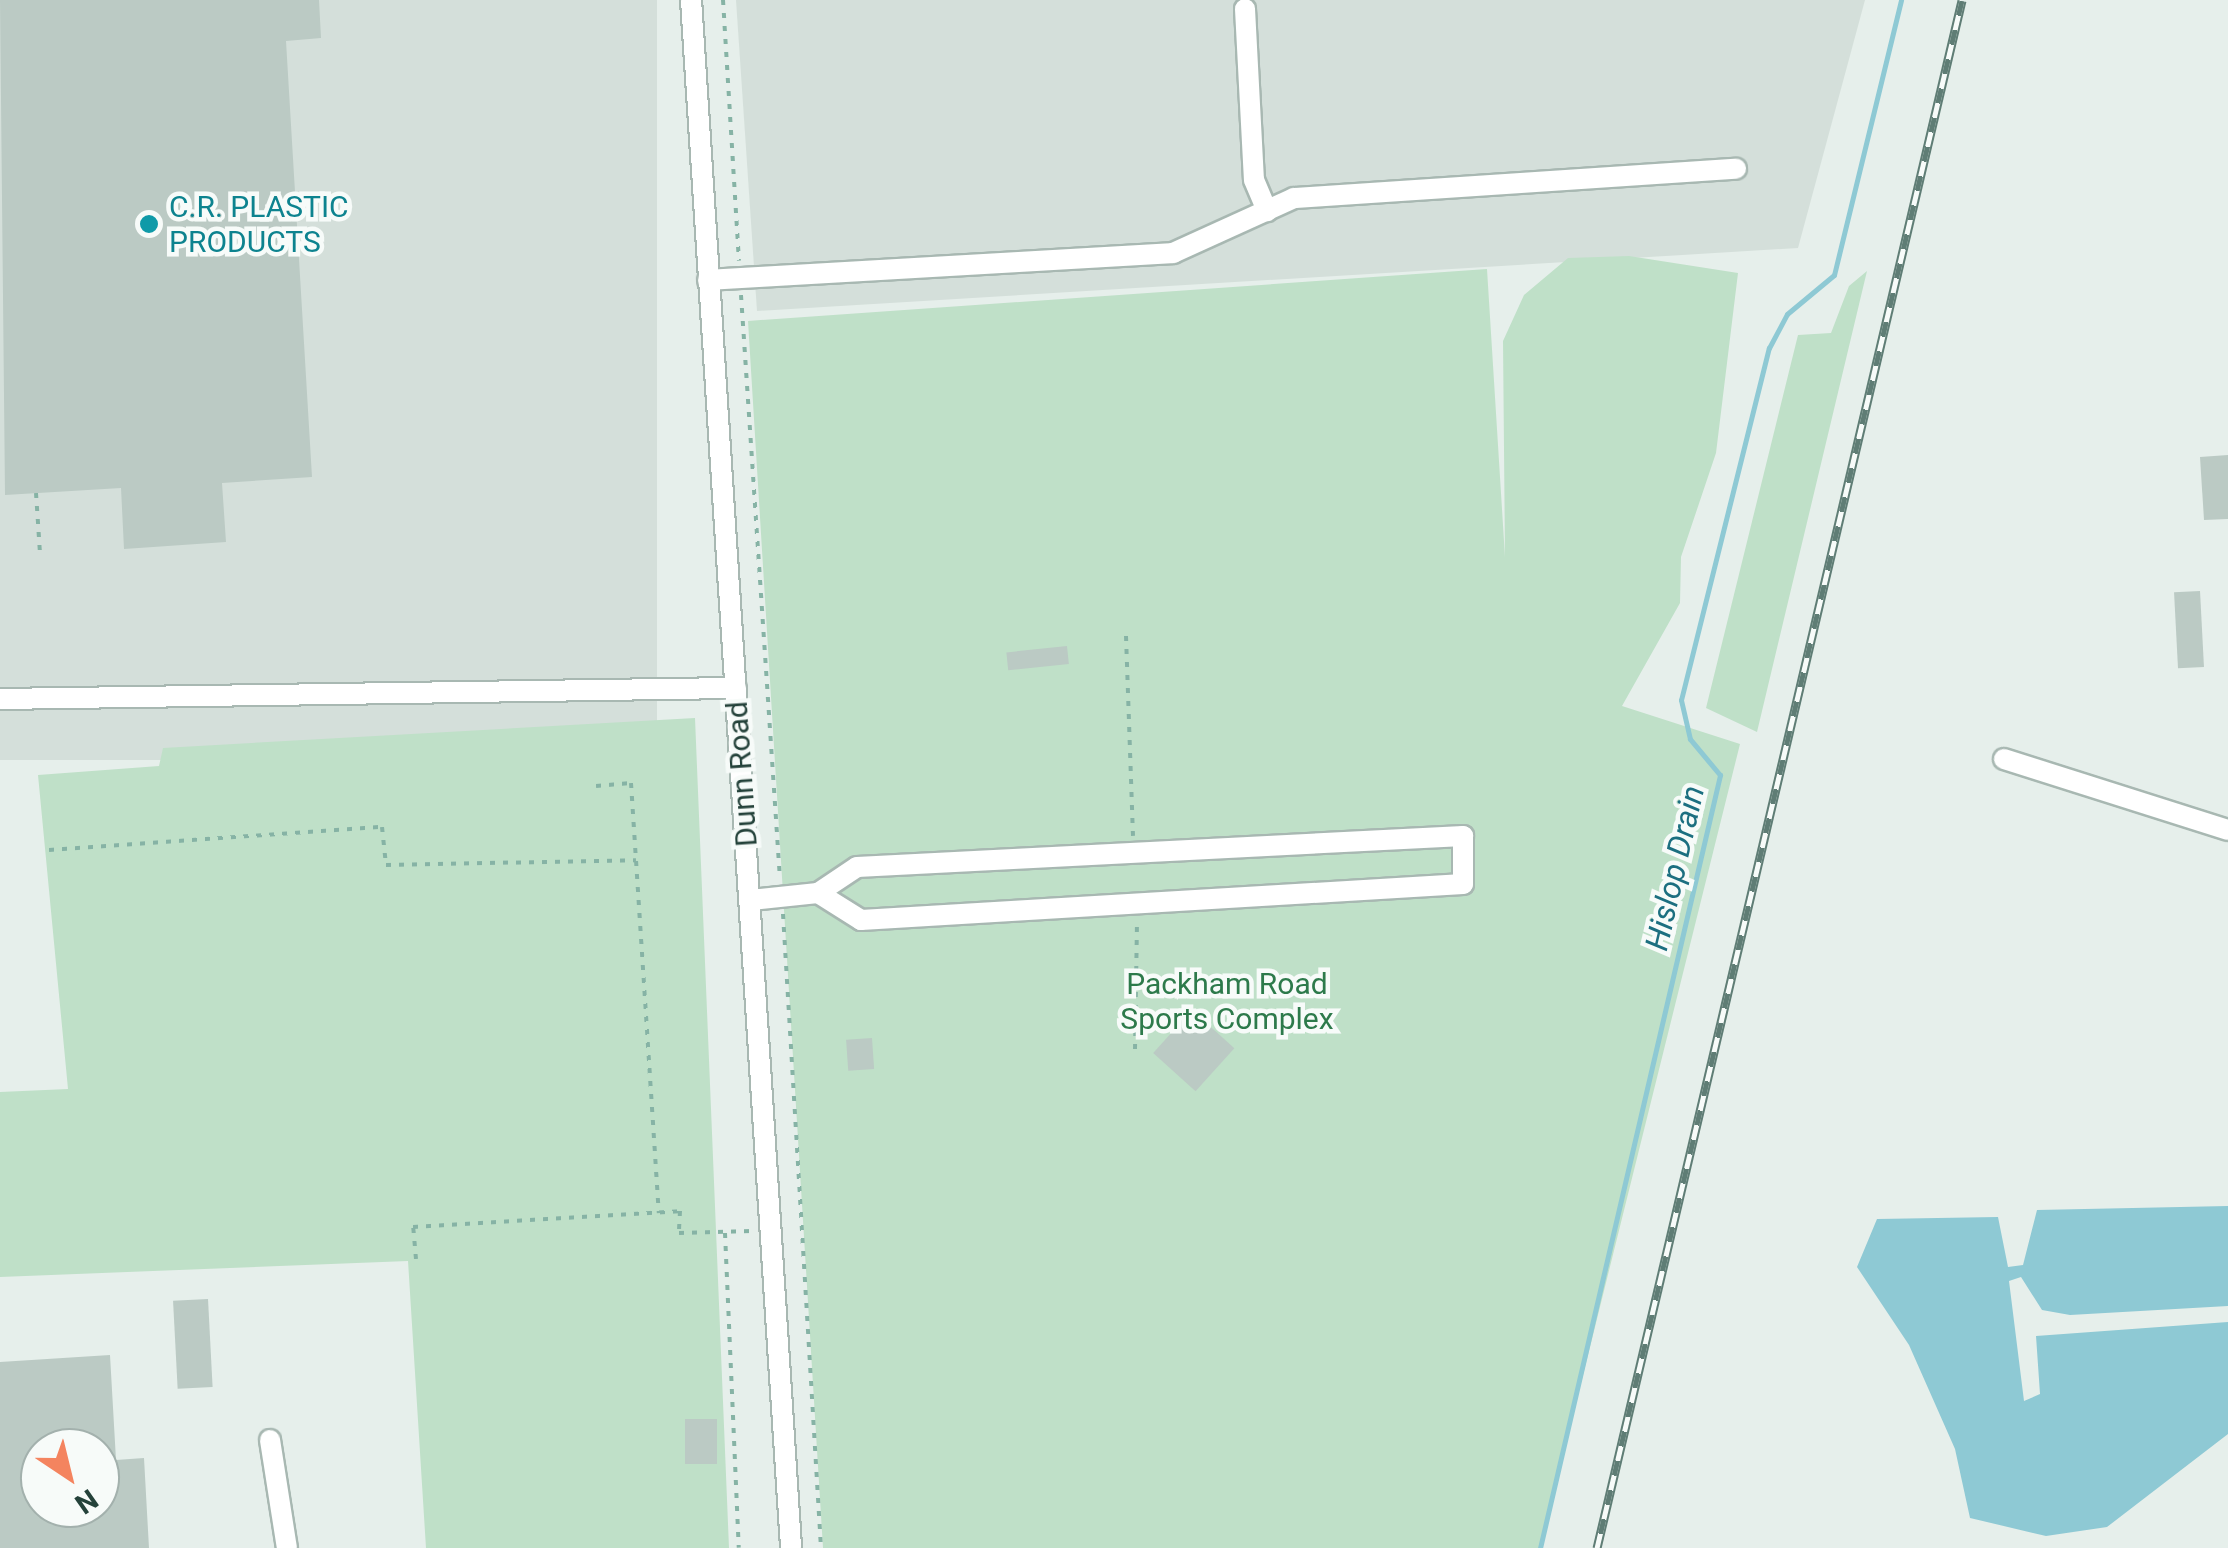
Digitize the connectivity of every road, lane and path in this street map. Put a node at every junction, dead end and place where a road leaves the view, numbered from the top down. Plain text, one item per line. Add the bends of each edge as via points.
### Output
1 (691, 0) edge
2 (724, 0) edge
3 (1245, 9) dead end
4 (1736, 169) dead end
5 (1268, 211) junction
6 (708, 280) junction
7 (36, 494) dead end
8 (40, 554) dead end
9 (736, 688) junction
10 (0, 699) edge
11 (2004, 759) dead end
12 (596, 786) dead end
13 (2228, 830) edge
14 (49, 850) dead end
15 (636, 860) junction
16 (818, 893) junction
17 (782, 897) junction
18 (751, 900) junction
19 (659, 1213) junction
20 (772, 1230) junction
21 (725, 1232) junction
22 (416, 1258) dead end
23 (270, 1440) dead end
24 (287, 1548) edge
25 (739, 1548) edge
26 (791, 1548) edge
27 (821, 1548) edge

1 - 6 street, Dunn Road
2 - 17 path
3 - 5 street via 1254,180
4 - 5 street via 1294,198
5 - 6 street via 1174,254
6 - 9 street, Dunn Road
7 - 8 path
9 - 10 street
9 - 18 street, Dunn Road
11 - 13 street
12 - 15 path via 631,783
14 - 15 path via 382,827 386,866
15 - 19 path
16 - 16 street via 860,920 1463,884 1463,836 858,867
16 - 17 street
17 - 18 street
17 - 27 path
18 - 20 street, Dunn Road
19 - 21 path via 680,1211 679,1233
19 - 22 path via 413,1227
20 - 21 path
20 - 26 street, Dunn Road
21 - 25 path
23 - 24 street

